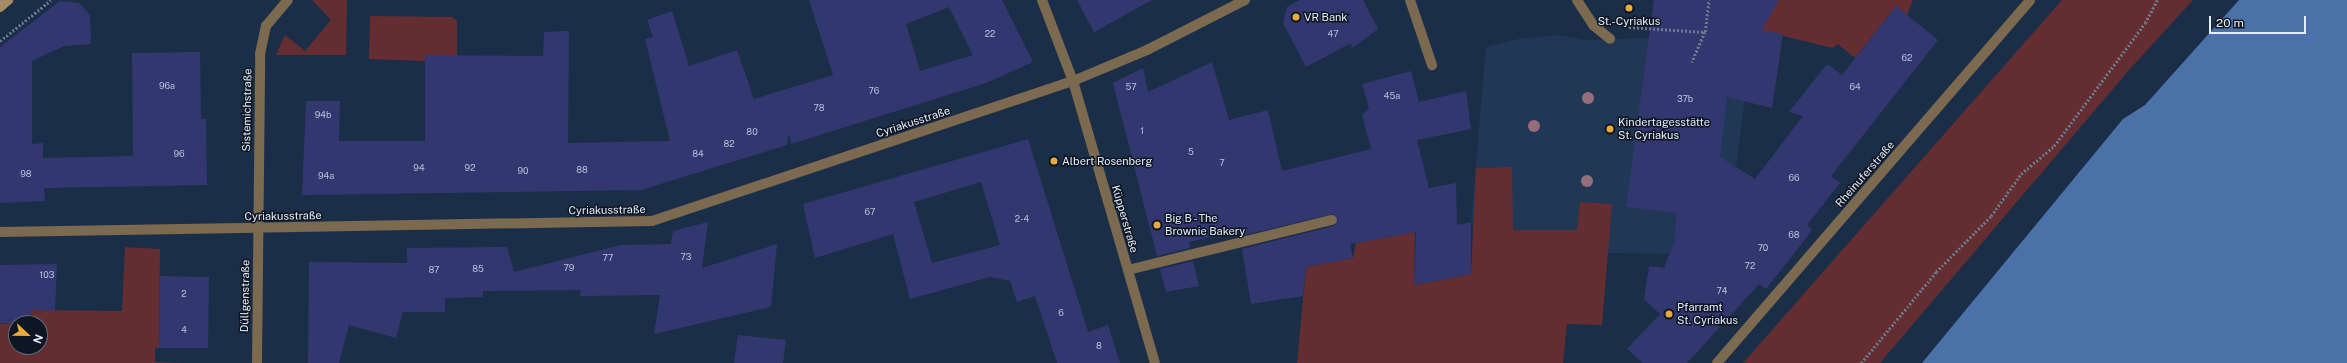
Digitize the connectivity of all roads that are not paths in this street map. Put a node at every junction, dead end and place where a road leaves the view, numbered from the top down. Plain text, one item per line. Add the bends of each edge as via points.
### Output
1 (8, 0) edge
2 (288, 0) edge
3 (1042, 0) edge
4 (1245, 0) edge
5 (1410, 0) edge
6 (1577, 0) edge
7 (2030, 0) edge
8 (0, 7) edge
9 (1610, 39) dead end
10 (1432, 65) dead end
11 (1073, 81) junction
12 (1332, 220) dead end
13 (258, 228) junction
14 (0, 232) edge
15 (1128, 270) junction
16 (257, 363) edge
17 (1155, 363) edge
18 (1717, 363) edge

1 - 8 main road
2 - 13 street, Sistemichstraße via 266,26 260,54
3 - 11 street, Küpperstraße
4 - 11 street, Cyriakusstraße via 1147,50
5 - 10 street
6 - 9 street via 1593,25
7 - 18 street, Rheinuferstraße
11 - 13 street, Cyriakusstraße via 652,222
11 - 15 street, Küpperstraße
12 - 15 street
13 - 14 street, Cyriakusstraße
13 - 16 street, Düllgenstraße
15 - 17 street, Küpperstraße

